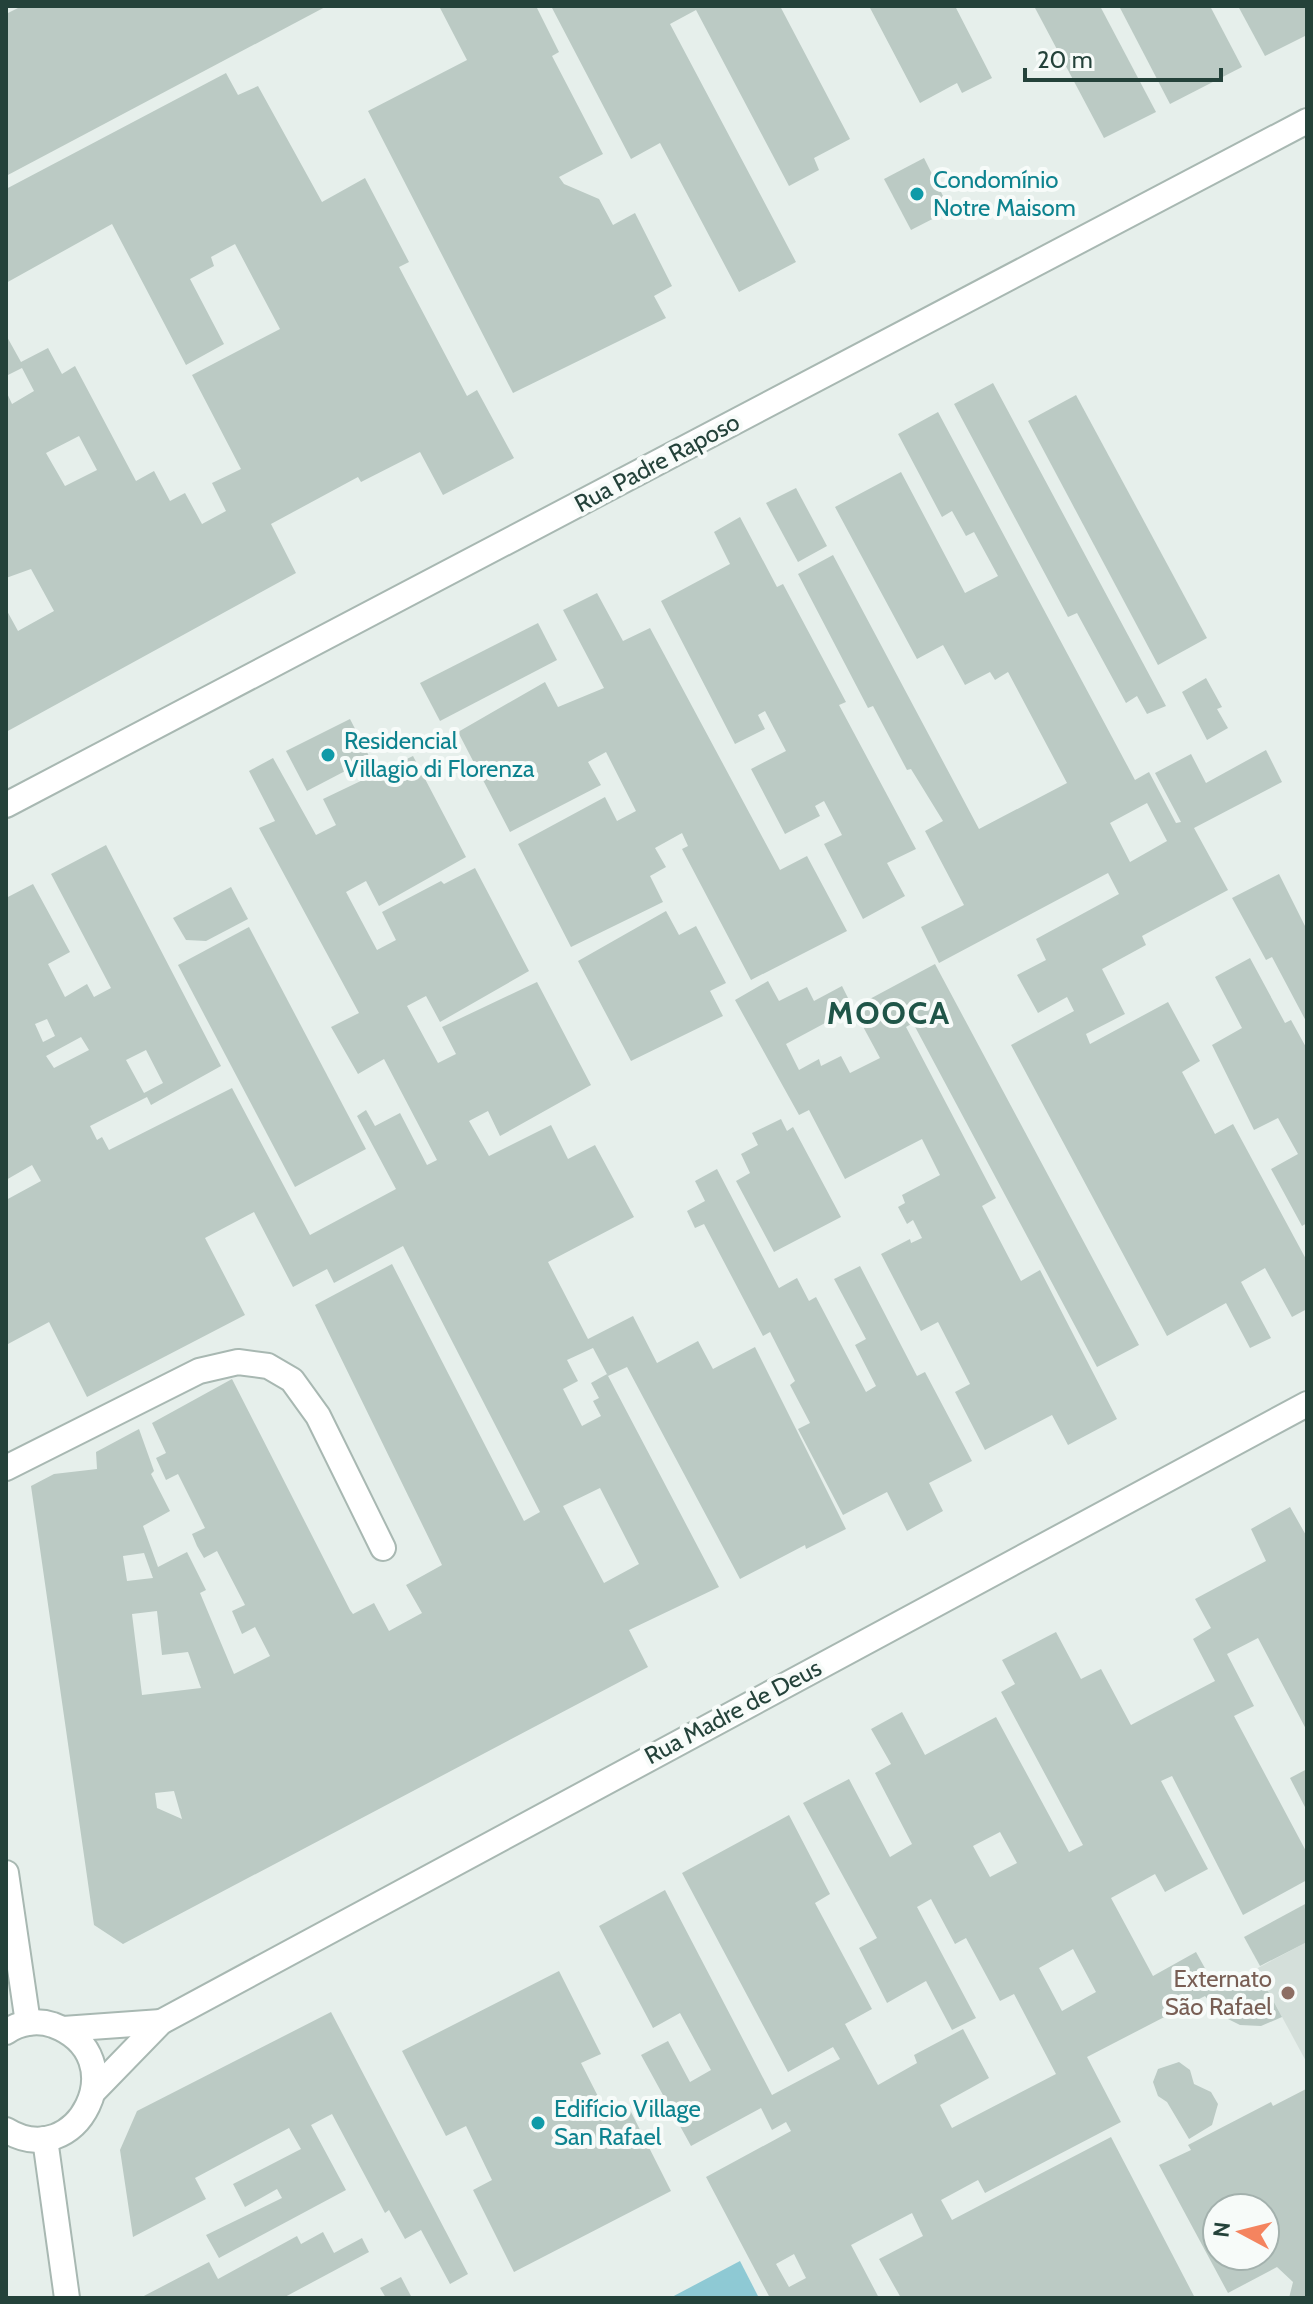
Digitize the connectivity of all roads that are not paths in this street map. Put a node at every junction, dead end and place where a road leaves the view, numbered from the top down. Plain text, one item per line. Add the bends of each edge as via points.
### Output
1 (1307, 121) edge
2 (6, 805) edge
3 (1307, 1404) edge
4 (6, 1468) edge
5 (383, 1548) dead end
6 (6, 1873) edge
7 (161, 2022) junction
8 (17, 2027) edge
9 (63, 2029) junction
10 (95, 2090) junction
11 (7, 2132) edge
12 (45, 2139) junction
13 (67, 2298) edge

1 - 2 street, Rua Padre Raposo
3 - 7 street, Rua Madre de Deus
4 - 5 street via 199,1371 238,1362 268,1366 292,1380 318,1416
6 - 8 street
7 - 9 street, Rua Madre de Deus
7 - 10 street, Rua Madre de Deus
8 - 9 street, Rua Madre de Deus via 46,2023
9 - 10 street via 89,2054
10 - 12 street, Rua Madre de Deus via 78,2123
11 - 12 street
12 - 13 street

